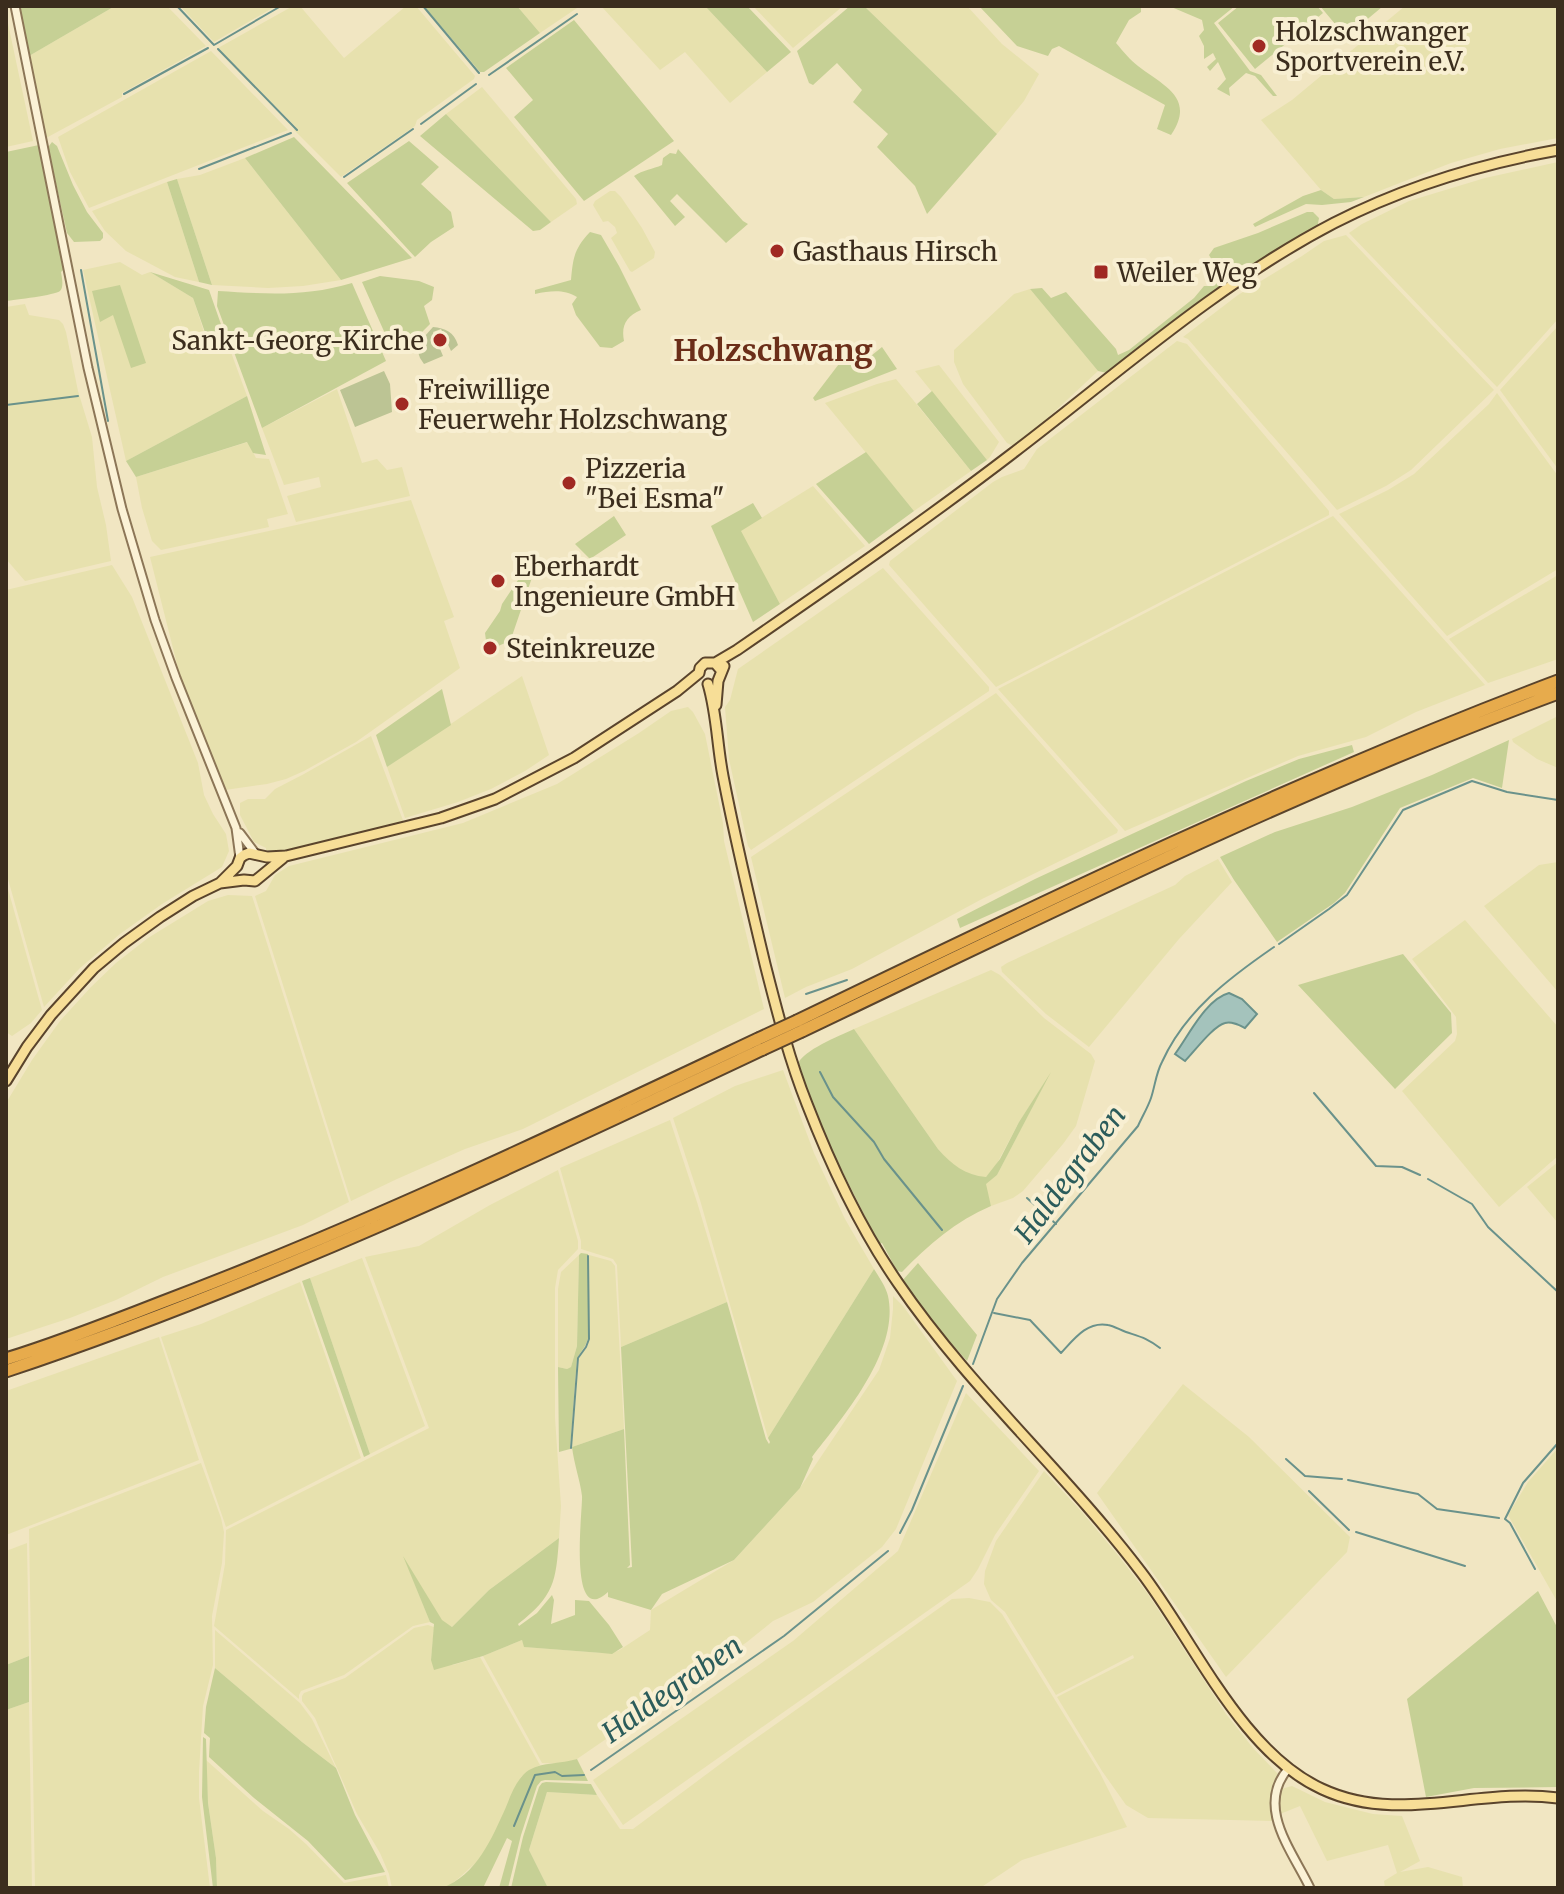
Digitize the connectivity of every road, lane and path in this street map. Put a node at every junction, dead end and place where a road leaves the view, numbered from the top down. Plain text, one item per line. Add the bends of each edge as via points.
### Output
1 (15, 6) edge
2 (1558, 150) edge
3 (718, 667) junction
4 (707, 680) junction
5 (1558, 681) edge
6 (1558, 693) edge
7 (236, 828) junction
8 (258, 855) junction
9 (286, 856) junction
10 (239, 862) junction
11 (264, 873) junction
12 (244, 880) junction
13 (220, 883) junction
14 (799, 1026) junction
15 (761, 1044) junction
16 (6, 1081) edge
17 (6, 1359) edge
18 (6, 1371) edge
19 (1288, 1769) junction
20 (1558, 1798) edge
21 (1310, 1888) edge

1 - 7 street via 122,509 176,678
2 - 3 main road via 1414,188 1336,222 1263,264
3 - 4 main road via 721,676
3 - 4 main road via 705,663 700,668
4 - 9 main road via 677,691 574,758 495,799 441,818
4 - 19 main road via 746,882 792,1061 831,1162 879,1254 949,1350 1112,1533 1242,1720
5 - 14 highway via 1260,803 1028,910
6 - 14 highway via 1266,812
7 - 8 street
7 - 10 street
8 - 9 main road
8 - 10 main road via 244,855
8 - 11 main road
9 - 11 main road
10 - 12 main road
10 - 13 main road
11 - 12 main road via 255,881
12 - 13 main road
13 - 16 main road via 160,917 94,968 51,1015
14 - 15 highway, bridge
15 - 17 highway via 319,1239
15 - 18 highway via 512,1167 323,1250
19 - 20 main road via 1323,1790 1381,1805 1517,1795
19 - 21 street via 1278,1784 1276,1820

